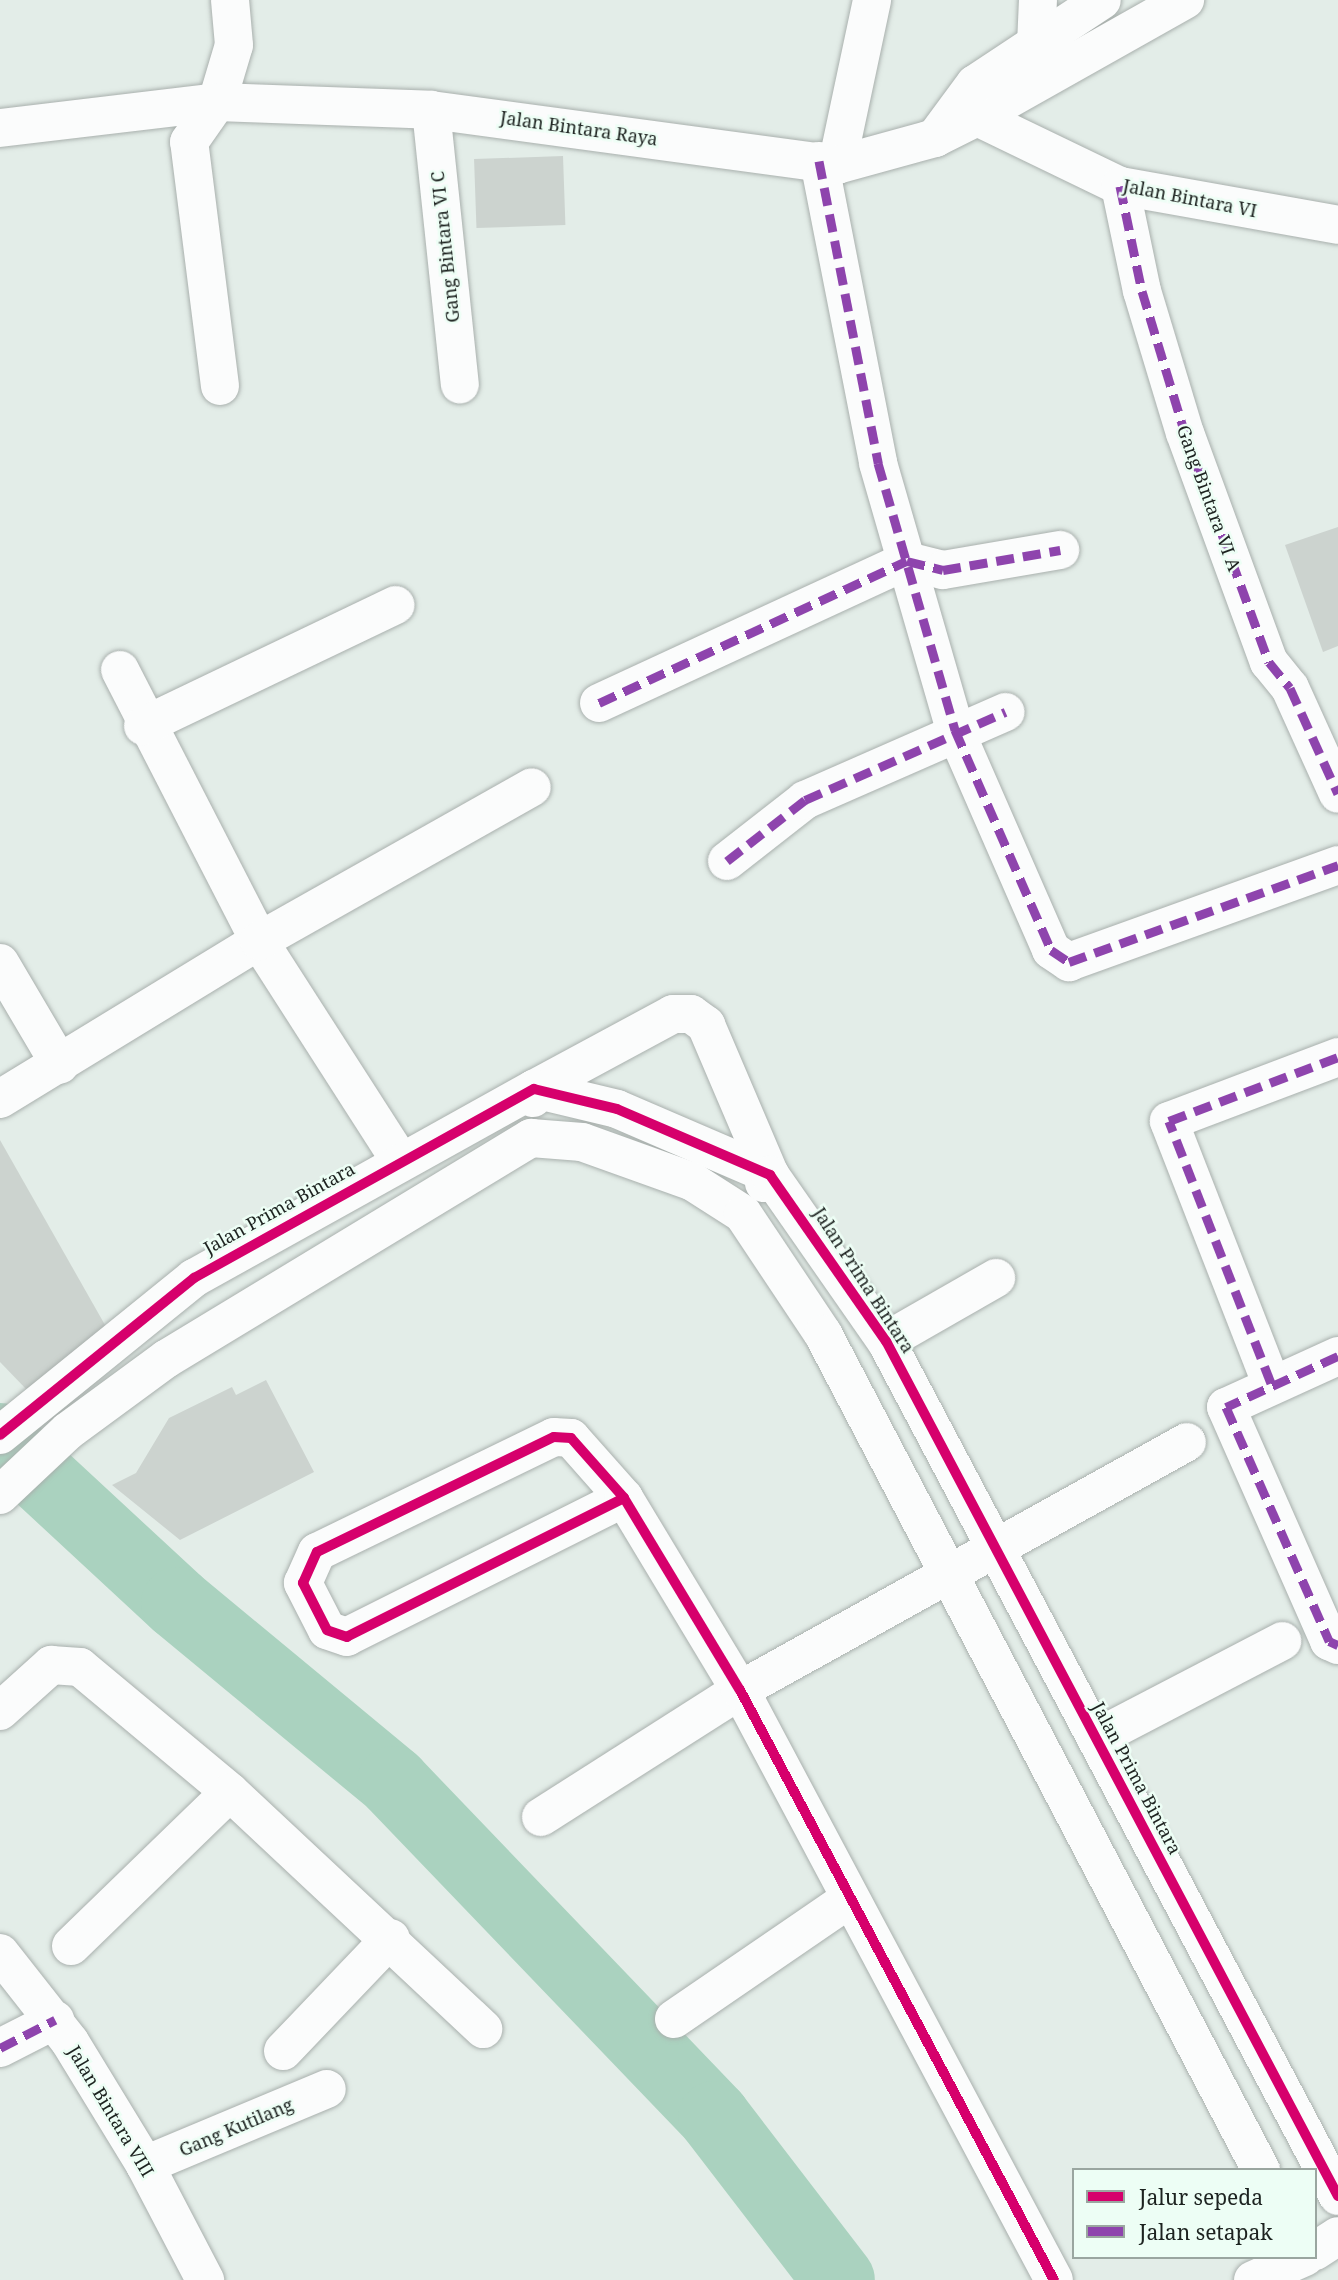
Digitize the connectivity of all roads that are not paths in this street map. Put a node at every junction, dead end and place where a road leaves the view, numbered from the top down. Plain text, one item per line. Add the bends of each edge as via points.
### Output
1 (230, 0) edge
2 (872, 0) edge
3 (1038, 0) edge
4 (1102, 0) edge
5 (1185, 0) edge
6 (1036, 45) junction
7 (217, 102) junction
8 (431, 110) junction
9 (976, 117) junction
10 (0, 128) edge
11 (936, 138) junction
12 (828, 163) junction
13 (1120, 186) junction
14 (1338, 225) edge
15 (460, 384) dead end
16 (220, 386) dead end
17 (1060, 550) dead end
18 (907, 562) junction
19 (395, 605) dead end
20 (120, 670) dead end
21 (599, 703) dead end
22 (1005, 712) dead end
23 (143, 726) junction
24 (955, 730) junction
25 (532, 787) dead end
26 (1338, 794) edge
27 (727, 861) dead end
28 (1338, 865) edge
29 (259, 940) junction
30 (0, 963) edge
31 (1338, 1057) edge
32 (60, 1065) junction
33 (534, 1089) junction
34 (0, 1099) edge
35 (531, 1138) junction
36 (400, 1161) junction
37 (770, 1175) junction
38 (743, 1214) junction
39 (996, 1278) dead end
40 (137, 1318) junction
41 (886, 1342) junction
42 (1338, 1356) edge
43 (166, 1359) junction
44 (1271, 1383) junction
45 (0, 1435) edge
46 (1187, 1442) dead end
47 (6, 1489) edge
48 (624, 1498) junction
49 (997, 1543) junction
50 (948, 1571) junction
51 (1282, 1641) dead end
52 (1338, 1645) edge
53 (740, 1690) junction
54 (0, 1711) edge
55 (1096, 1738) junction
56 (230, 1791) junction
57 (541, 1818) dead end
58 (849, 1899) junction
59 (391, 1938) junction
60 (71, 1946) dead end
61 (0, 1953) edge
62 (674, 2019) dead end
63 (55, 2020) junction
64 (483, 2029) dead end
65 (0, 2048) edge
66 (283, 2051) dead end
67 (327, 2089) dead end
68 (145, 2165) junction
69 (1260, 2168) edge
70 (1338, 2196) edge
71 (1338, 2236) edge
72 (1317, 2250) edge
73 (1301, 2259) edge
74 (1307, 2259) edge
75 (205, 2280) edge
76 (1054, 2280) edge
77 (1253, 2280) edge
78 (1320, 2280) edge

1 - 7 street via 234,45
2 - 12 street
3 - 6 street
4 - 6 street
5 - 9 street
6 - 11 street via 975,84
7 - 8 street, Jalan Bintara Raya
7 - 10 street, Jalan Bintara Raya
7 - 16 street via 188,142
8 - 12 street, Jalan Bintara Raya
8 - 15 street, Gang Bintara VI C
9 - 11 street
9 - 13 street, Jalan Bintara VI
11 - 12 street, Jalan Bintara Raya
12 - 18 street via 850,341
13 - 14 street, Jalan Bintara VI
13 - 26 street, Gang Bintara VI A via 1142,291 1185,433 1269,662 1290,688
17 - 18 street via 943,570
18 - 21 street
18 - 24 street
19 - 23 street
20 - 23 street
22 - 24 street
23 - 29 street
24 - 27 street via 805,800
24 - 28 street via 1029,908 1051,950 1069,962
25 - 29 street
29 - 32 street
29 - 36 street
30 - 32 street
31 - 44 street via 1169,1121
32 - 34 street
33 - 35 street
33 - 36 street, Jalan Prima Bintara
33 - 37 street via 617,1109
33 - 37 street, Jalan Prima Bintara via 673,1014 691,1014 706,1025
35 - 38 street via 582,1142 638,1159 693,1182
35 - 43 street
36 - 40 street, Jalan Prima Bintara via 262,1236
37 - 38 street
37 - 41 street, Jalan Prima Bintara
38 - 50 street via 823,1335
39 - 41 street
40 - 43 street
40 - 45 street, Jalan Prima Bintara
41 - 49 street, Jalan Prima Bintara
42 - 44 street
43 - 47 street via 68,1431
44 - 52 street via 1226,1407 1329,1641
46 - 49 street
48 - 48 street via 347,1637 327,1630 303,1583 317,1552 554,1437 571,1438
48 - 53 street
49 - 50 street
49 - 55 street, Jalan Prima Bintara
50 - 53 street
50 - 69 street
51 - 55 street
53 - 57 street
53 - 58 street
54 - 56 street via 51,1665 71,1663
55 - 70 street, Jalan Prima Bintara
56 - 59 street
56 - 60 street
58 - 62 street
58 - 76 street
59 - 64 street
59 - 66 street
61 - 63 street, Jalan Bintara VIII
63 - 65 street
63 - 68 street, Jalan Bintara VIII
67 - 68 street, Gang Kutilang
68 - 75 street, Jalan Bintara VIII
71 - 72 street
73 - 77 street
74 - 78 street

